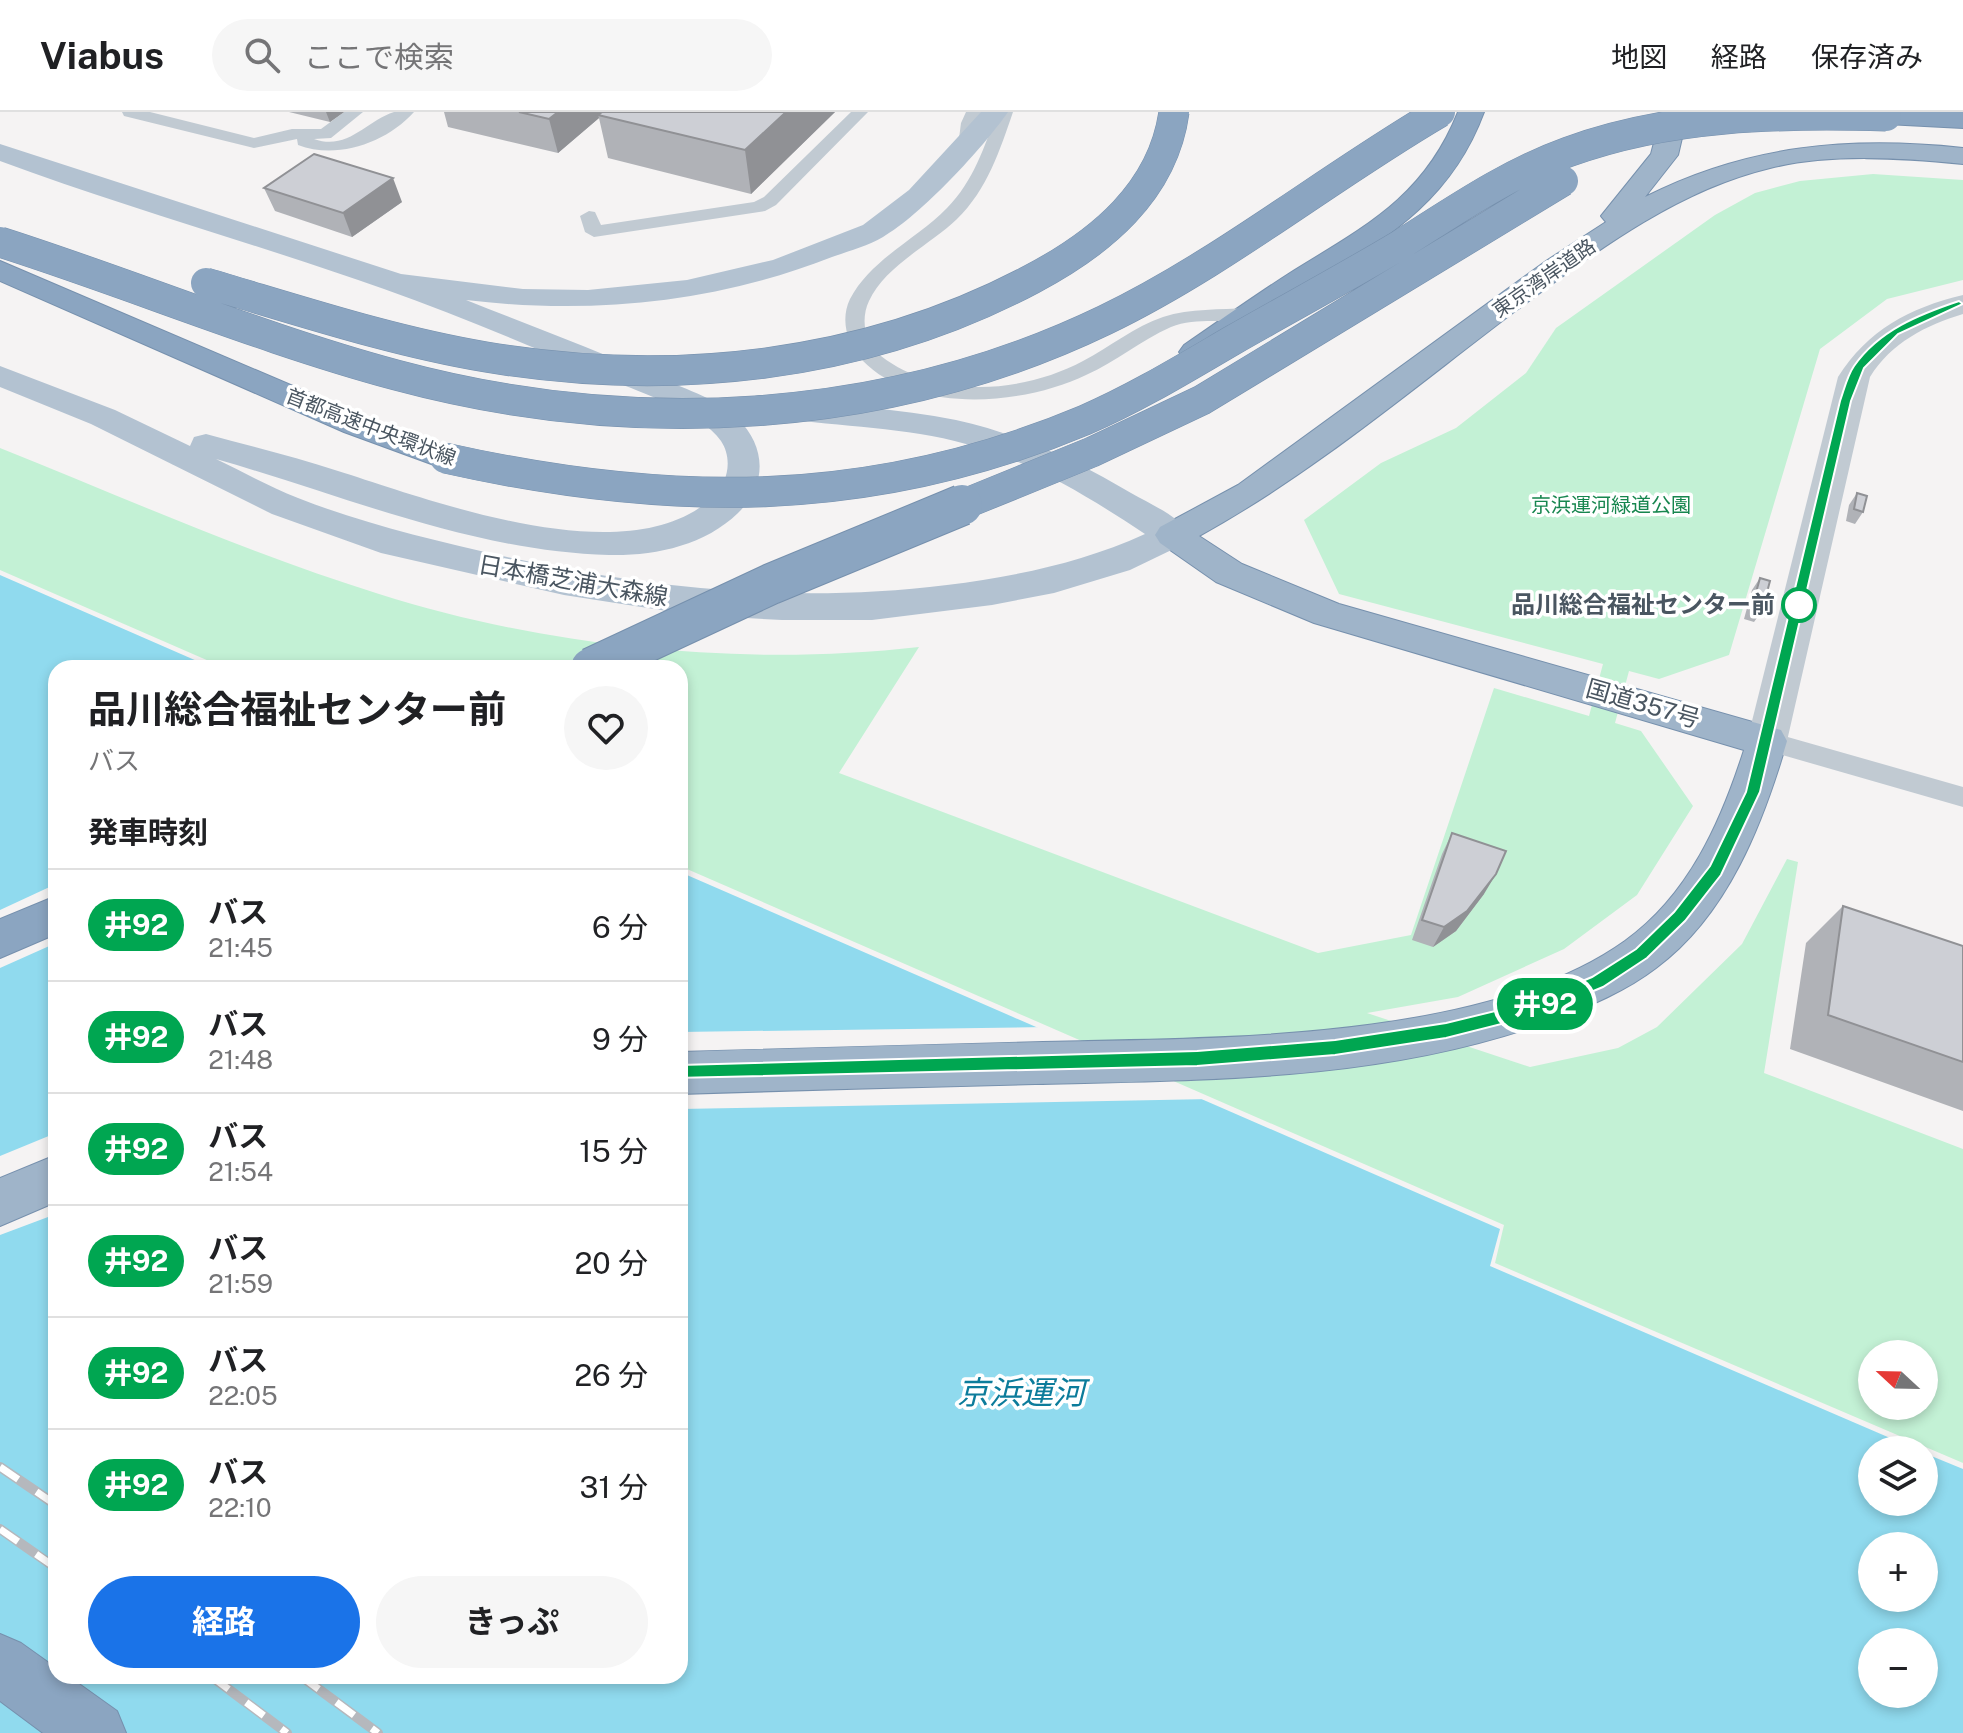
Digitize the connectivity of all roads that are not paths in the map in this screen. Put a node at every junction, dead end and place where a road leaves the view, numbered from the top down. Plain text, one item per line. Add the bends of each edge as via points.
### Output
1 (130, 112) edge
2 (355, 112) edge
3 (406, 112) edge
4 (860, 112) edge
5 (974, 112) edge
6 (995, 112) edge
7 (1005, 112) edge
8 (1174, 112) edge
9 (1440, 112) edge
10 (1471, 112) edge
11 (1675, 112) edge
12 (1745, 112) edge
13 (1845, 112) edge
14 (1886, 116) junction
15 (315, 118) dead end
16 (1963, 120) edge
17 (1963, 133) edge
18 (292, 134) junction
19 (967, 146) junction
20 (0, 152) edge
21 (1963, 154) edge
22 (0, 162) edge
23 (85, 183) junction
24 (589, 216) dead end
25 (0, 224) edge
26 (0, 242) edge
27 (1556, 267) junction
28 (0, 270) edge
29 (397, 283) junction
30 (1963, 304) edge
31 (1248, 314) junction
32 (0, 376) edge
33 (658, 389) junction
34 (1134, 396) junction
35 (103, 417) junction
36 (1173, 535) junction
37 (608, 660) edge
38 (1767, 741) junction
39 (1921, 759) dead end
40 (1920, 785) junction
41 (1963, 797) edge
42 (48, 918) edge
43 (0, 939) edge
44 (688, 1073) edge
45 (48, 1181) edge
46 (0, 1202) edge
47 (0, 1664) edge
48 (95, 1733) edge

1 - 18 lane via 254,143
2 - 18 lane via 325,134
3 - 18 lane via 340,147 313,146
4 - 24 lane via 759,207 594,232
5 - 19 lane
6 - 19 main road
7 - 31 lane, bridge via 976,187 861,296 853,316 866,354 882,368 941,391 1019,389 1077,372 1166,322
8 - 25 highway, bridge via 1164,153 1131,206 1104,233 1037,278 903,334 732,367 608,369 476,355 329,319
9 - 26 highway, bridge via 1157,293 1104,320 994,366 799,408 594,411 460,390 308,348
10 - 31 highway via 1447,164 1412,205
11 - 27 highway via 1664,155 1620,211
12 - 21 highway
13 - 17 highway
14 - 16 highway
14 - 34 highway, bridge via 1723,119 1645,131 1572,151 1506,179
14 - 37 highway, bridge via 1726,128 1657,143 1595,165 1202,400 1092,452 771,584
15 - 18 lane
19 - 29 main road via 919,196 873,231 821,253 734,278 673,291 588,299 523,298
20 - 23 main road
21 - 27 highway, 東京湾岸道路 via 1868,150 1766,160 1722,172 1653,204
22 - 23 main road
23 - 29 main road
27 - 36 highway, 東京湾岸道路 via 1250,493
28 - 34 highway, 首都高速中央環状線, bridge via 356,425 445,458 608,490 791,491 915,473 1083,420
29 - 33 main road
30 - 38 street via 1894,332 1854,377
31 - 34 highway, bridge
32 - 35 main road, 日本橋芝浦大森線
33 - 35 main road via 708,413 731,431 744,452 745,476 733,499 710,521 645,543 529,535 473,524
33 - 36 main road via 977,435 1084,477
35 - 36 main road, 日本橋芝浦大森線 via 284,506 394,544 564,582 693,602 872,607 992,592 1117,561
36 - 38 highway, 国道357号 via 1229,573 1327,614
38 - 40 lane
38 - 44 highway via 1753,792 1721,860 1679,916 1642,953 1597,982 1533,1009 1446,1030 1335,1047 1197,1058
39 - 40 lane
40 - 41 lane
42 - 43 highway
45 - 46 highway
47 - 48 highway

